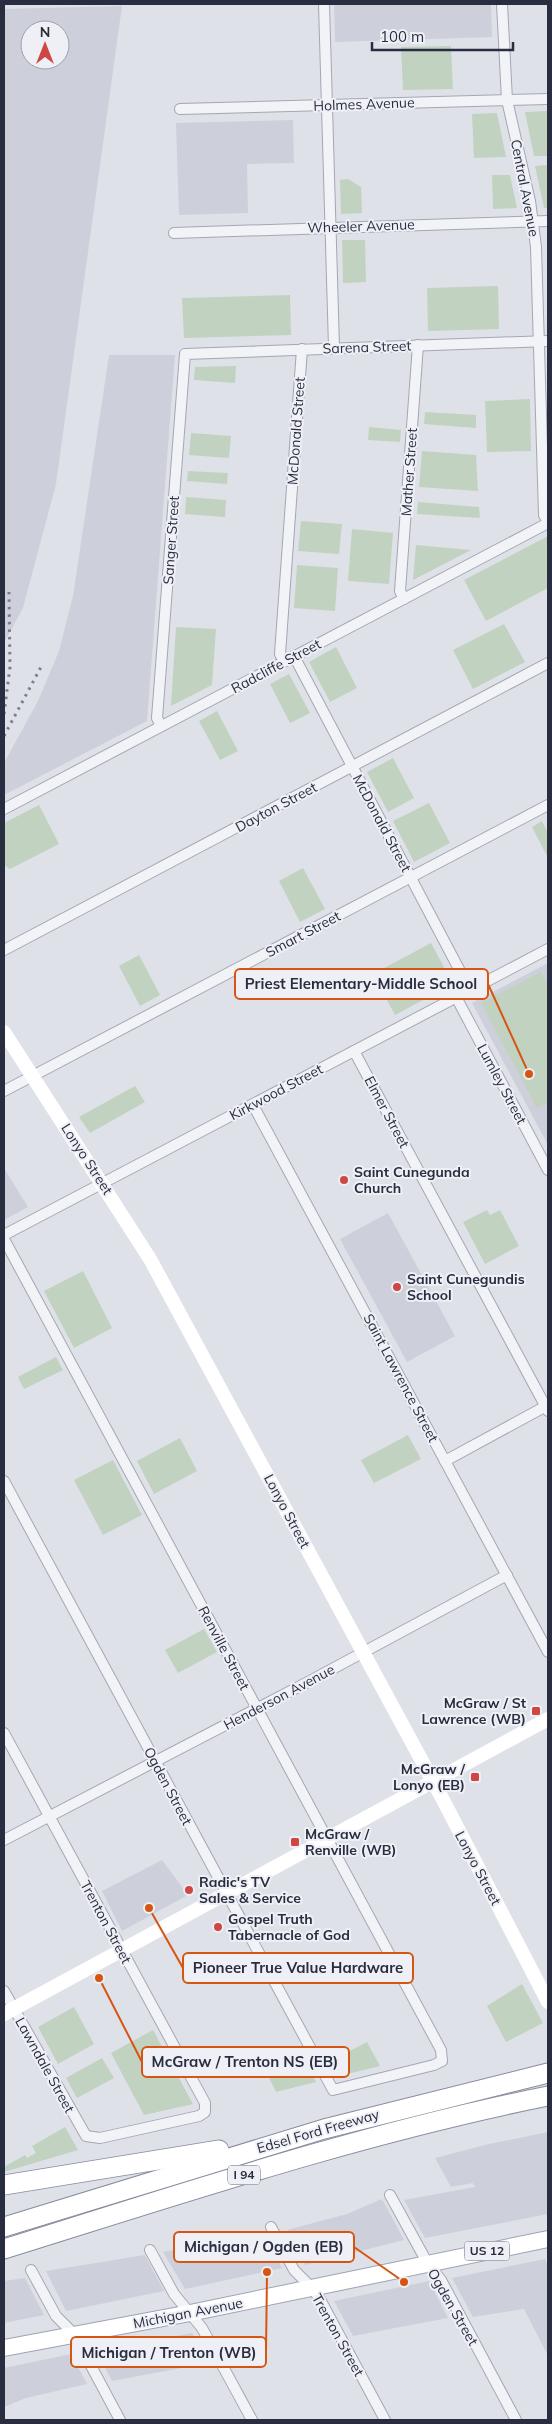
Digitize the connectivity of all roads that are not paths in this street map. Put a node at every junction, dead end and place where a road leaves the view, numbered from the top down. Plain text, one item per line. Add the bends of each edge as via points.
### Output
1 (324, 4) edge
2 (502, 4) edge
3 (548, 99) edge
4 (507, 100) junction
5 (327, 105) junction
6 (180, 109) dead end
7 (533, 221) junction
8 (548, 221) edge
9 (331, 227) junction
10 (174, 233) dead end
11 (544, 341) edge
12 (418, 345) junction
13 (334, 347) junction
14 (302, 349) junction
15 (185, 354) joint
16 (548, 523) edge
17 (404, 599) junction
18 (294, 656) junction
19 (284, 661) junction
20 (548, 664) edge
21 (161, 726) junction
22 (352, 767) junction
23 (548, 805) edge
24 (4, 809) edge
25 (410, 878) junction
26 (548, 948) edge
27 (4, 950) edge
28 (470, 990) junction
29 (456, 997) junction
30 (4, 1032) edge
31 (354, 1051) junction
32 (33, 1076) junction
33 (4, 1091) edge
34 (253, 1105) junction
35 (548, 1170) edge
36 (103, 1183) junction
37 (4, 1235) edge
38 (4, 1239) edge
39 (547, 1408) edge
40 (445, 1461) junction
41 (4, 1481) edge
42 (507, 1575) junction
43 (548, 1652) edge
44 (363, 1653) junction
45 (257, 1708) junction
46 (548, 1719) edge
47 (4, 1733) edge
48 (155, 1762) junction
49 (433, 1782) junction
50 (49, 1816) junction
51 (328, 1839) junction
52 (4, 1840) edge
53 (227, 1893) junction
54 (121, 1950) junction
55 (4, 1991) edge
56 (548, 2002) edge
57 (9, 2011) edge
58 (548, 2073) edge
59 (333, 2090) joint
60 (548, 2096) edge
61 (89, 2138) joint
62 (278, 2142) junction
63 (4, 2185) edge
64 (390, 2194) dead end
65 (4, 2226) edge
66 (271, 2227) dead end
67 (548, 2240) edge
68 (4, 2249) edge
69 (150, 2250) dead end
70 (428, 2264) junction
71 (31, 2270) dead end
72 (312, 2288) junction
73 (190, 2313) junction
74 (74, 2334) junction
75 (4, 2348) edge
76 (120, 2420) edge
77 (252, 2420) edge
78 (385, 2420) edge
79 (516, 2420) edge

1 - 5 street
2 - 4 street, Central Avenue
3 - 4 street, Holmes Avenue
4 - 5 street, Holmes Avenue
4 - 7 street, Central Avenue
5 - 6 street, Holmes Avenue
5 - 9 street
7 - 8 street, Wheeler Avenue
7 - 9 street, Wheeler Avenue
7 - 11 street, Central Avenue
9 - 10 street, Wheeler Avenue
9 - 13 street
11 - 12 street, Sarena Street
11 - 16 street, Central Avenue via 544,515
12 - 13 street, Sarena Street
12 - 17 street, Mather Street via 400,590
13 - 14 street, Sarena Street
14 - 15 street, Sarena Street
14 - 19 street, McDonald Street via 280,654
15 - 21 street, Sanger Street via 157,718
16 - 17 street, Radcliffe Street
17 - 18 street, Radcliffe Street
18 - 19 street, Radcliffe Street
18 - 22 street, McDonald Street
19 - 21 street, Radcliffe Street
20 - 22 street, Dayton Street
21 - 24 street, Radcliffe Street
22 - 25 street, McDonald Street
22 - 27 street, Dayton Street
23 - 25 street, Smart Street
25 - 28 street, McDonald Street
25 - 32 street, Smart Street
26 - 28 street, Kirkwood Street
28 - 29 street, Kirkwood Street
29 - 31 street, Kirkwood Street
29 - 35 street, Lumley Street
30 - 32 street, Lonyo Street
31 - 34 street, Kirkwood Street
31 - 39 street, Elmer Street
32 - 33 street, Smart Street
32 - 36 street, Lonyo Street
34 - 36 street, Kirkwood Street
34 - 40 street, Saint Lawrence Street
36 - 37 street, Kirkwood Street
36 - 44 street, Lonyo Street via 150,1259
38 - 45 street, Renville Street
39 - 40 street
40 - 42 street, Saint Lawrence Street
41 - 48 street, Ogden Street
42 - 43 street, Saint Lawrence Street
42 - 44 street, Henderson Avenue
44 - 45 street, Henderson Avenue
44 - 49 street, Lonyo Street
45 - 48 street, Henderson Avenue
45 - 51 street, Renville Street
46 - 49 street
47 - 50 street, Trenton Street
48 - 50 street, Henderson Avenue
48 - 53 street, Ogden Street
49 - 51 street
49 - 56 street, Lonyo Street
50 - 52 street, Henderson Avenue
50 - 54 street, Trenton Street
51 - 53 street
51 - 59 street, Renville Street via 443,2058 434,2065
53 - 54 street
53 - 59 street, Ogden Street
54 - 57 street
54 - 61 street, Trenton Street via 205,2103 205,2112 199,2116
55 - 57 street, Lawndale Street
57 - 61 street, Lawndale Street
58 - 62 highway, Edsel Ford Freeway / I 94 via 451,2095
60 - 68 highway, Edsel Ford Freeway / I 94 via 330,2149
62 - 63 highway
62 - 65 highway, Edsel Ford Freeway / I 94
64 - 70 street, Ogden Street
66 - 72 street, Trenton Street via 294,2270
67 - 70 main road, Michigan Avenue / US 12
69 - 73 street via 174,2294
70 - 72 main road, Michigan Avenue / US 12
70 - 79 street, Ogden Street via 441,2280
71 - 74 street via 56,2316
72 - 73 main road, Michigan Avenue / US 12
72 - 78 street, Trenton Street
73 - 74 main road, Michigan Avenue / US 12
73 - 77 street via 202,2328
74 - 75 main road, Michigan Avenue / US 12
74 - 76 street

